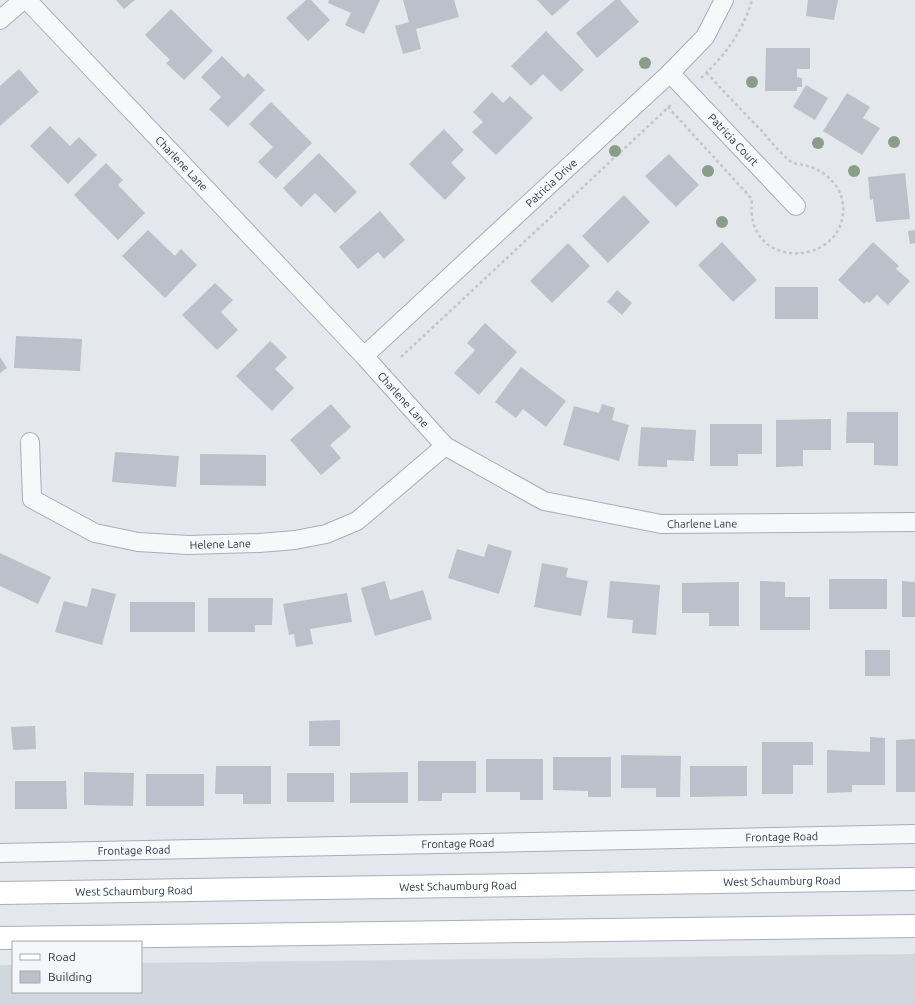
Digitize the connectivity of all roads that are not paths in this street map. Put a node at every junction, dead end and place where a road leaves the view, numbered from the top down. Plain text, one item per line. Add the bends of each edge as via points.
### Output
1 (23, 0) edge
2 (27, 0) edge
3 (724, 0) edge
4 (0, 20) edge
5 (670, 73) junction
6 (796, 206) dead end
7 (364, 356) junction
8 (30, 442) dead end
9 (445, 446) junction
10 (915, 522) edge
11 (915, 834) edge
12 (0, 853) edge
13 (915, 879) edge
14 (0, 893) edge
15 (915, 926) edge
16 (0, 938) edge

1 - 4 street
2 - 7 street, Charlene Lane
3 - 5 street, Patricia Drive via 705,37
5 - 6 street, Patricia Court
5 - 7 street, Patricia Drive
7 - 9 street, Charlene Lane
8 - 9 street, Helene Lane via 32,499 95,533 138,542 188,545 259,543 326,534 357,521
9 - 10 street, Charlene Lane via 544,501 661,524
11 - 12 street, Frontage Road
13 - 14 main road, West Schaumburg Road
15 - 16 main road

